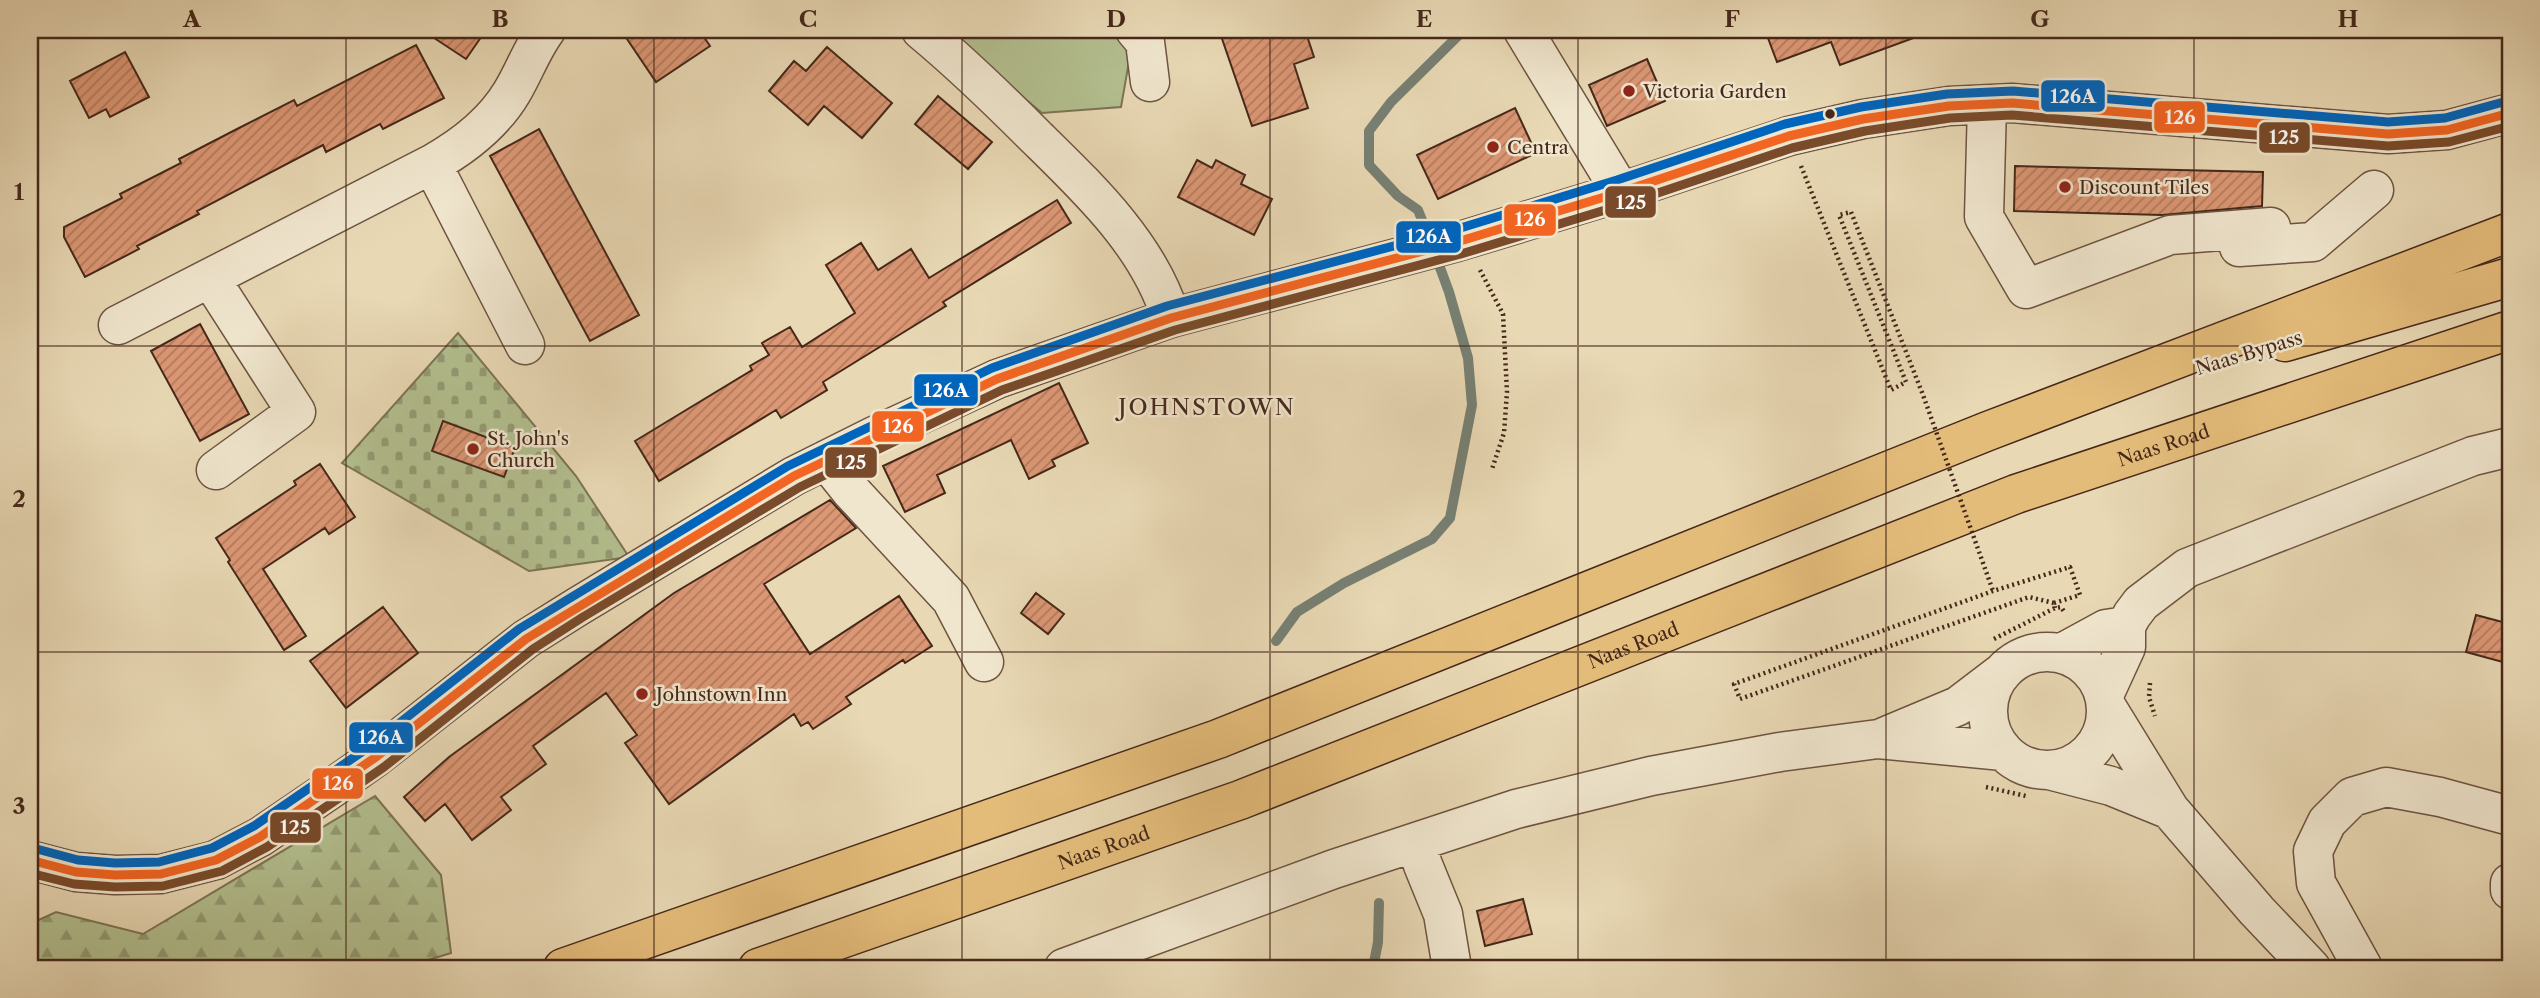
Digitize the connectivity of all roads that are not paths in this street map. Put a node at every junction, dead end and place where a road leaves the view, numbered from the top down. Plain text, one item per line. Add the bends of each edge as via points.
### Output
1 (546, 30) edge
2 (921, 30) edge
3 (1135, 30) edge
4 (1523, 30) edge
5 (1150, 82) dead end
6 (1987, 105) junction
7 (2510, 113) edge
8 (432, 164) junction
9 (2374, 190) dead end
10 (1621, 192) junction
11 (2271, 227) dead end
12 (2510, 232) edge
13 (2182, 234) junction
14 (2510, 276) edge
15 (210, 278) junction
16 (1171, 318) junction
17 (118, 326) dead end
18 (2510, 330) edge
19 (525, 345) dead end
20 (1988, 431) junction
21 (2510, 447) edge
22 (826, 460) junction
23 (216, 470) dead end
24 (2126, 626) junction
25 (2062, 653) junction
26 (984, 662) dead end
27 (2000, 674) junction
28 (2105, 700) junction
29 (1878, 739) junction
30 (2003, 751) junction
31 (2043, 783) junction
32 (2170, 810) junction
33 (2510, 816) edge
34 (1416, 843) junction
35 (30, 860) edge
36 (2510, 883) edge
37 (2510, 890) edge
38 (563, 968) edge
39 (758, 968) edge
40 (1064, 968) edge
41 (1452, 968) edge
42 (2311, 968) edge
43 (2363, 968) edge

1 - 8 street via 493,118 467,142
2 - 16 street via 978,79 1118,223 1165,297
3 - 5 street via 1144,41
4 - 10 street
6 - 7 street via 2012,103 2388,134 2447,130
6 - 10 street via 1863,119 1790,136
6 - 13 street via 1984,217 2026,289
8 - 15 street
8 - 19 street
9 - 13 street via 2314,243 2189,250
10 - 16 street via 1457,242
11 - 13 street
12 - 20 highway
14 - 20 highway, Naas Bypass
15 - 17 street
15 - 23 street via 296,412
16 - 22 street via 997,379
18 - 39 highway, Naas Road via 2016,494 1240,800
20 - 38 highway via 1218,739
21 - 24 street via 2473,456 2187,568 2141,603
22 - 26 street via 951,599
22 - 35 street via 526,639 354,773 260,837 216,860 161,874 115,875 76,872
24 - 25 street via 2106,629
24 - 28 street via 2126,647
25 - 27 street via 2028,655
25 - 28 street via 2092,672
27 - 29 street via 1958,706
27 - 30 street via 1990,696 1989,721
28 - 31 street via 2105,722 2091,750
28 - 32 street
29 - 30 street
29 - 34 street via 1651,776 1516,809
30 - 31 street via 2032,768
31 - 32 street via 2110,786
32 - 42 street
33 - 43 street via 2386,787 2352,797 2327,822 2313,851 2316,883
34 - 40 street
34 - 41 street via 1443,914
36 - 37 street

